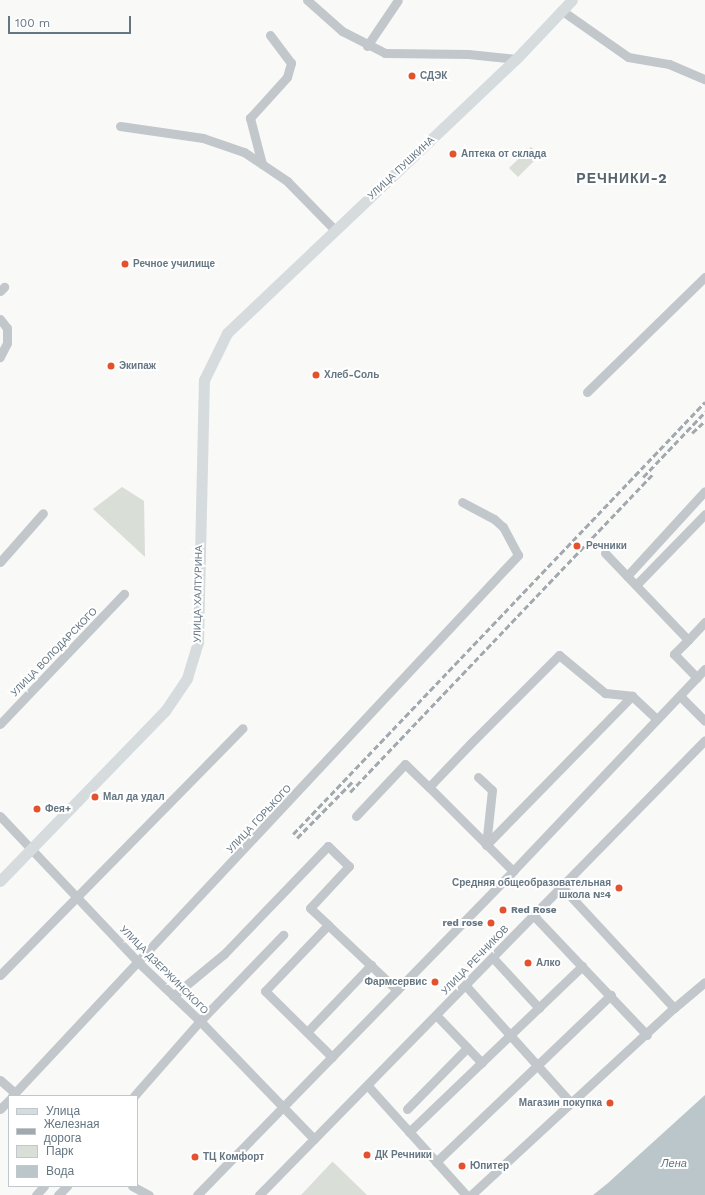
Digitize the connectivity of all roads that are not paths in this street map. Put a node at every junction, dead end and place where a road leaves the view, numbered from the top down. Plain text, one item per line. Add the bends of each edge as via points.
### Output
1 (307, 0) edge
2 (398, 0) edge
3 (572, 0) edge
4 (562, 10) junction
5 (270, 35) dead end
6 (367, 46) junction
7 (516, 59) junction
8 (705, 80) edge
9 (120, 126) dead end
10 (262, 164) junction
11 (335, 230) junction
12 (705, 277) edge
13 (0, 319) edge
14 (227, 333) joint
15 (0, 357) edge
16 (587, 392) dead end
17 (705, 491) edge
18 (462, 502) dead end
19 (43, 513) dead end
20 (705, 514) edge
21 (605, 553) dead end
22 (0, 562) edge
23 (627, 576) junction
24 (636, 585) junction
25 (124, 594) dead end
26 (705, 622) edge
27 (688, 640) junction
28 (705, 669) edge
29 (697, 678) junction
30 (632, 696) junction
31 (680, 696) junction
32 (657, 719) junction
33 (705, 721) edge
34 (0, 724) edge
35 (243, 728) dead end
36 (705, 740) edge
37 (478, 777) dead end
38 (429, 787) junction
39 (0, 816) edge
40 (356, 816) dead end
41 (486, 845) junction
42 (32, 848) junction
43 (513, 871) junction
44 (0, 881) edge
45 (562, 887) junction
46 (78, 896) junction
47 (534, 916) junction
48 (328, 926) junction
49 (283, 935) dead end
50 (493, 958) junction
51 (139, 963) junction
52 (371, 965) junction
53 (582, 966) junction
54 (0, 975) edge
55 (705, 982) edge
56 (466, 986) junction
57 (397, 990) junction
58 (611, 995) junction
59 (173, 996) junction
60 (539, 1008) junction
61 (674, 1008) junction
62 (436, 1015) junction
63 (200, 1021) junction
64 (306, 1032) junction
65 (647, 1035) junction
66 (511, 1036) junction
67 (467, 1048) junction
68 (332, 1057) junction
69 (482, 1063) junction
70 (538, 1065) junction
71 (0, 1080) edge
72 (368, 1086) junction
73 (11, 1095) edge
74 (13, 1095) edge
75 (135, 1095) edge
76 (8, 1100) edge
77 (571, 1103) junction
78 (282, 1108) junction
79 (0, 1109) edge
80 (407, 1109) dead end
81 (409, 1132) junction
82 (314, 1139) junction
83 (436, 1162) junction
84 (43, 1187) edge
85 (66, 1187) edge
86 (134, 1187) edge
87 (36, 1195) edge
88 (58, 1195) edge
89 (148, 1195) edge
90 (197, 1195) edge
91 (259, 1195) edge
92 (466, 1195) edge
93 (471, 1195) edge

1 - 6 street via 342,31
2 - 6 street
3 - 4 main road, УЛИЦА ПУШКИНА
4 - 7 main road, УЛИЦА ПУШКИНА
4 - 8 street via 628,57 669,64
5 - 10 street via 291,63 287,77 250,118
6 - 7 street via 385,53 468,54
7 - 11 main road, УЛИЦА ПУШКИНА
9 - 10 street via 203,138 244,152
10 - 11 street via 287,182
11 - 14 main road, УЛИЦА ПУШКИНА
12 - 16 street
13 - 15 street via 7,328 7,343
14 - 42 main road, УЛИЦА ХАЛТУРИНА via 204,380 198,642 187,678 165,711
17 - 23 street
18 - 51 street, УЛИЦА ГОРЬКОГО via 494,519 503,527 518,555
19 - 22 street
20 - 24 street
21 - 23 street
23 - 24 street
24 - 27 street
25 - 34 street, УЛИЦА ВОЛОДАРСКОГО
26 - 27 street
27 - 29 street via 674,654
28 - 29 street
29 - 31 street
30 - 32 street
30 - 38 street via 605,693 560,655
30 - 41 street
31 - 32 street
31 - 33 street
32 - 43 street
35 - 46 street
36 - 45 street, УЛИЦА РЕЧНИКОВ
37 - 41 street via 492,790
38 - 40 street via 405,764
38 - 41 street
39 - 42 street, УЛИЦА ДЗЕРЖИНСКОГО
41 - 43 street
42 - 44 main road, УЛИЦА ХАЛТУРИНА
42 - 46 street, УЛИЦА ДЗЕРЖИНСКОГО
43 - 57 street
45 - 47 street, УЛИЦА РЕЧНИКОВ
45 - 61 street
46 - 51 street, УЛИЦА ДЗЕРЖИНСКОГО
46 - 54 street
47 - 50 street, УЛИЦА РЕЧНИКОВ
47 - 53 street
48 - 52 street
48 - 59 street via 310,908 349,866 328,846 224,954
48 - 64 street via 265,991
49 - 63 street
50 - 56 street, УЛИЦА РЕЧНИКОВ
50 - 60 street
51 - 59 street, УЛИЦА ДЗЕРЖИНСКОГО
51 - 74 street, УЛИЦА ГОРЬКОГО
52 - 57 street
52 - 64 street
53 - 58 street
53 - 60 street
55 - 61 street
56 - 62 street, УЛИЦА РЕЧНИКОВ
56 - 66 street
57 - 68 street
58 - 65 street
58 - 70 street
59 - 63 street, УЛИЦА ДЗЕРЖИНСКОГО
60 - 66 street
61 - 65 street
62 - 67 street
62 - 72 street, УЛИЦА РЕЧНИКОВ
63 - 75 street
63 - 78 street, УЛИЦА ДЗЕРЖИНСКОГО
64 - 68 street
65 - 77 street
66 - 69 street
66 - 70 street
67 - 69 street
67 - 80 street
68 - 78 street
69 - 81 street
70 - 77 street
70 - 83 street
71 - 73 street
72 - 81 street
72 - 82 street, УЛИЦА РЕЧНИКОВ
76 - 79 street, УЛИЦА ГОРЬКОГО
77 - 93 street
78 - 82 street, УЛИЦА ДЗЕРЖИНСКОГО
78 - 90 street
81 - 83 street
82 - 91 street, УЛИЦА РЕЧНИКОВ
83 - 92 street
84 - 87 street
85 - 88 street
86 - 89 street

